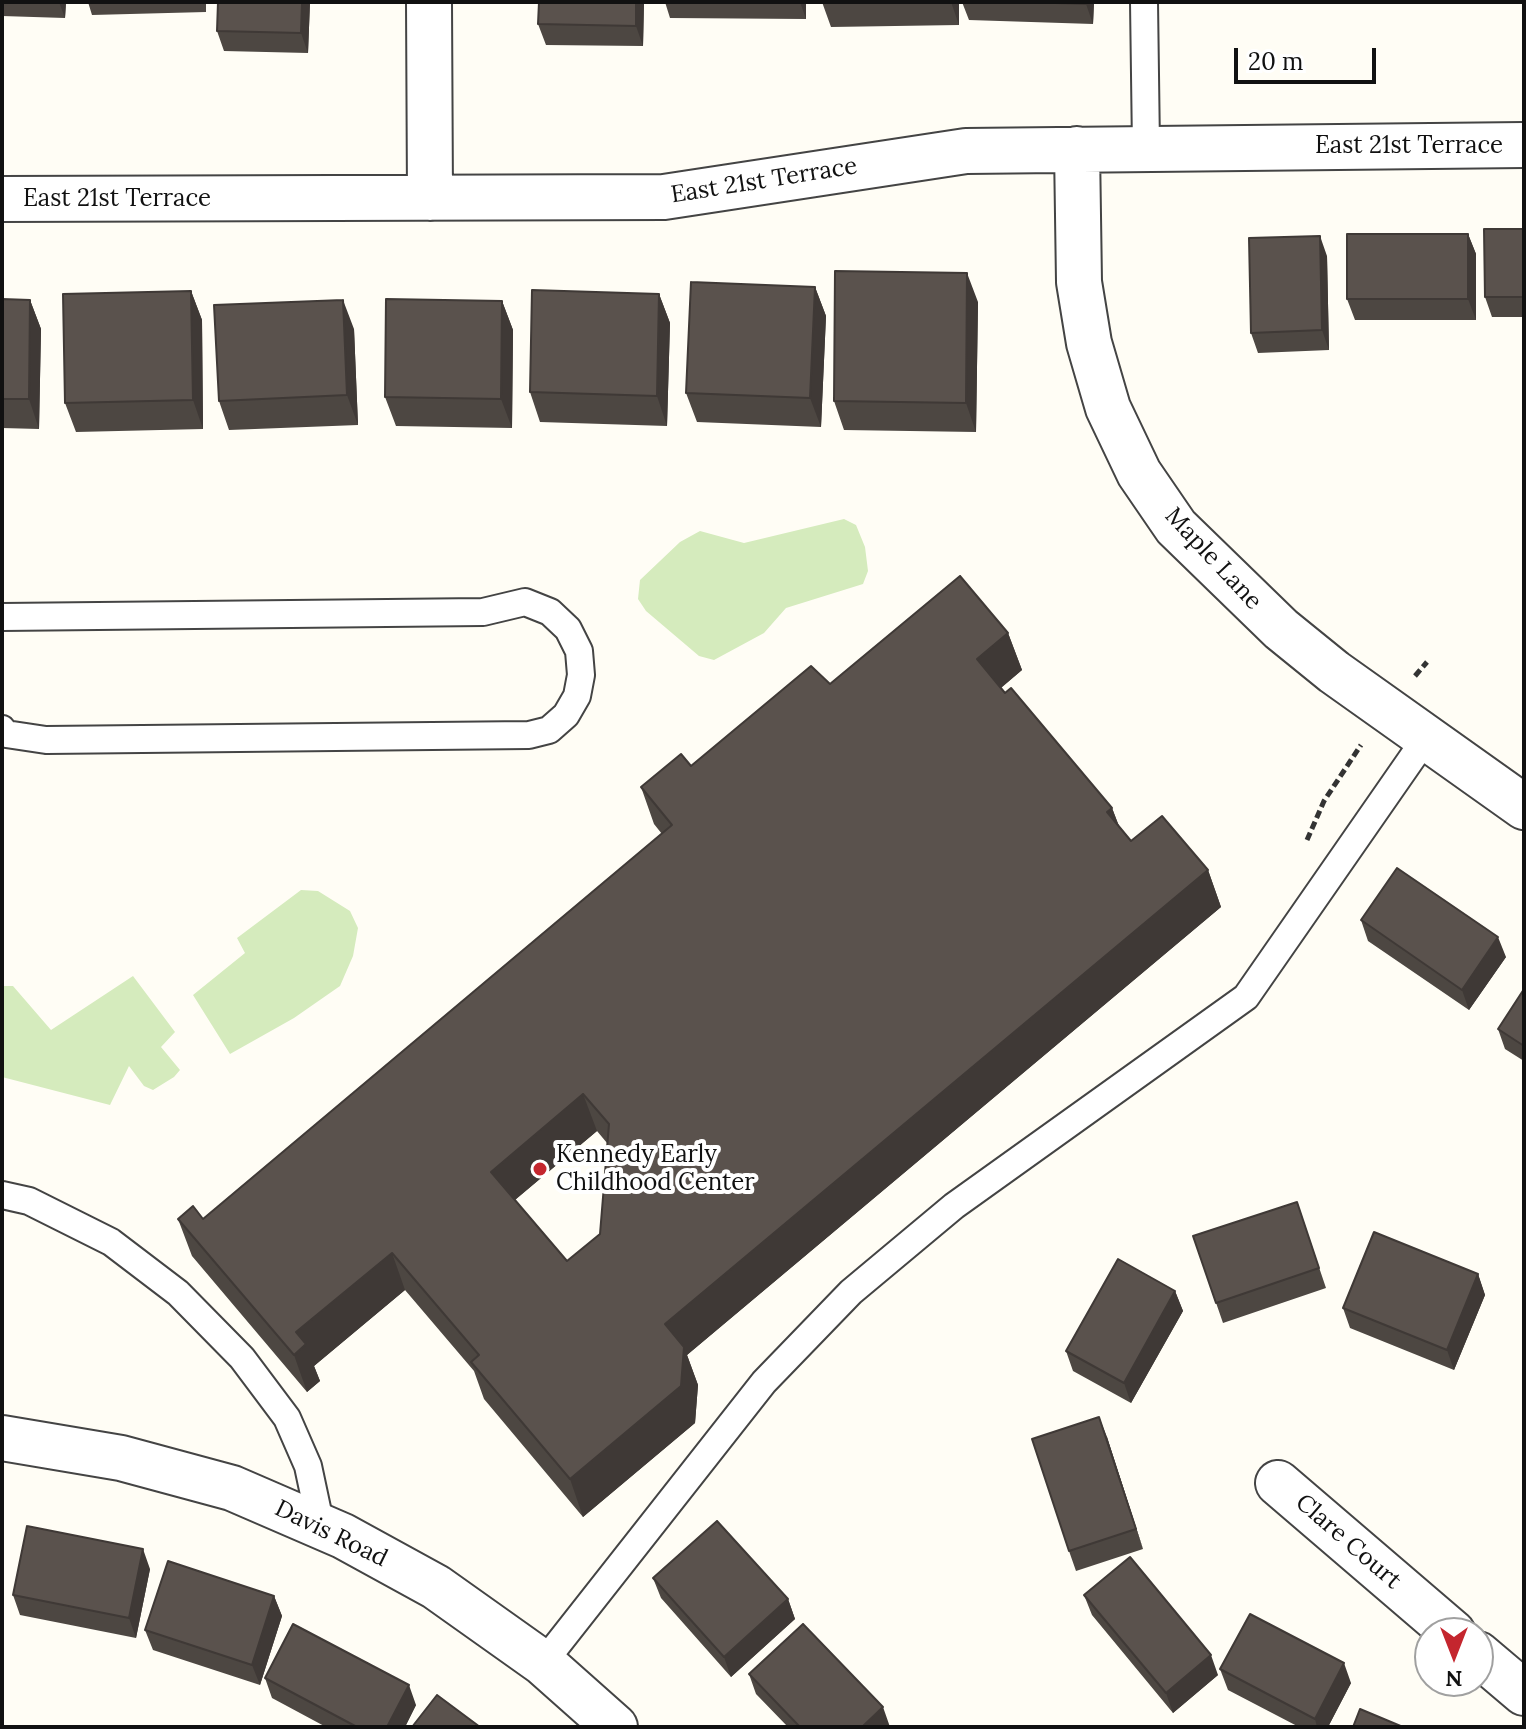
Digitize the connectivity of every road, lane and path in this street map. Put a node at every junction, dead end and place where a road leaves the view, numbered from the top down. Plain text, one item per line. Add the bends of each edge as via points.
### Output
1 (429, 2) edge
2 (1144, 2) edge
3 (1524, 145) edge
4 (1146, 147) junction
5 (1077, 149) junction
6 (430, 198) junction
7 (2, 199) edge
8 (2, 617) edge
9 (2, 729) edge
10 (1426, 738) junction
11 (1363, 741) dead end
12 (1524, 807) edge
13 (1304, 849) dead end
14 (2, 1195) edge
15 (2, 1438) edge
16 (1278, 1483) dead end
17 (321, 1527) junction
18 (1434, 1617) edge
19 (543, 1663) junction
20 (1494, 1668) edge
21 (1524, 1693) edge
22 (615, 1727) edge

1 - 6 street
2 - 4 lane
3 - 4 street, East 21st Terrace
4 - 5 street, East 21st Terrace
5 - 6 street, East 21st Terrace via 966,151 664,197
5 - 10 street, Maple Lane via 1079,282 1089,343 1108,408 1139,473 1176,527 1229,582 1334,672
6 - 7 street, East 21st Terrace
8 - 9 lane via 483,612 525,602 550,612 568,629 579,651 581,675 566,715 549,730 529,735 46,740
10 - 12 street, Maple Lane
10 - 19 lane via 1246,997 954,1206 851,1292 764,1382
11 - 13 path via 1311,824
14 - 17 lane via 29,1201 111,1242 178,1293 242,1358 287,1418 308,1466
15 - 17 street, Davis Road via 121,1458 232,1488
16 - 18 street, Clare Court
17 - 19 street, Davis Road via 436,1587
19 - 22 street, Davis Road
20 - 21 street

